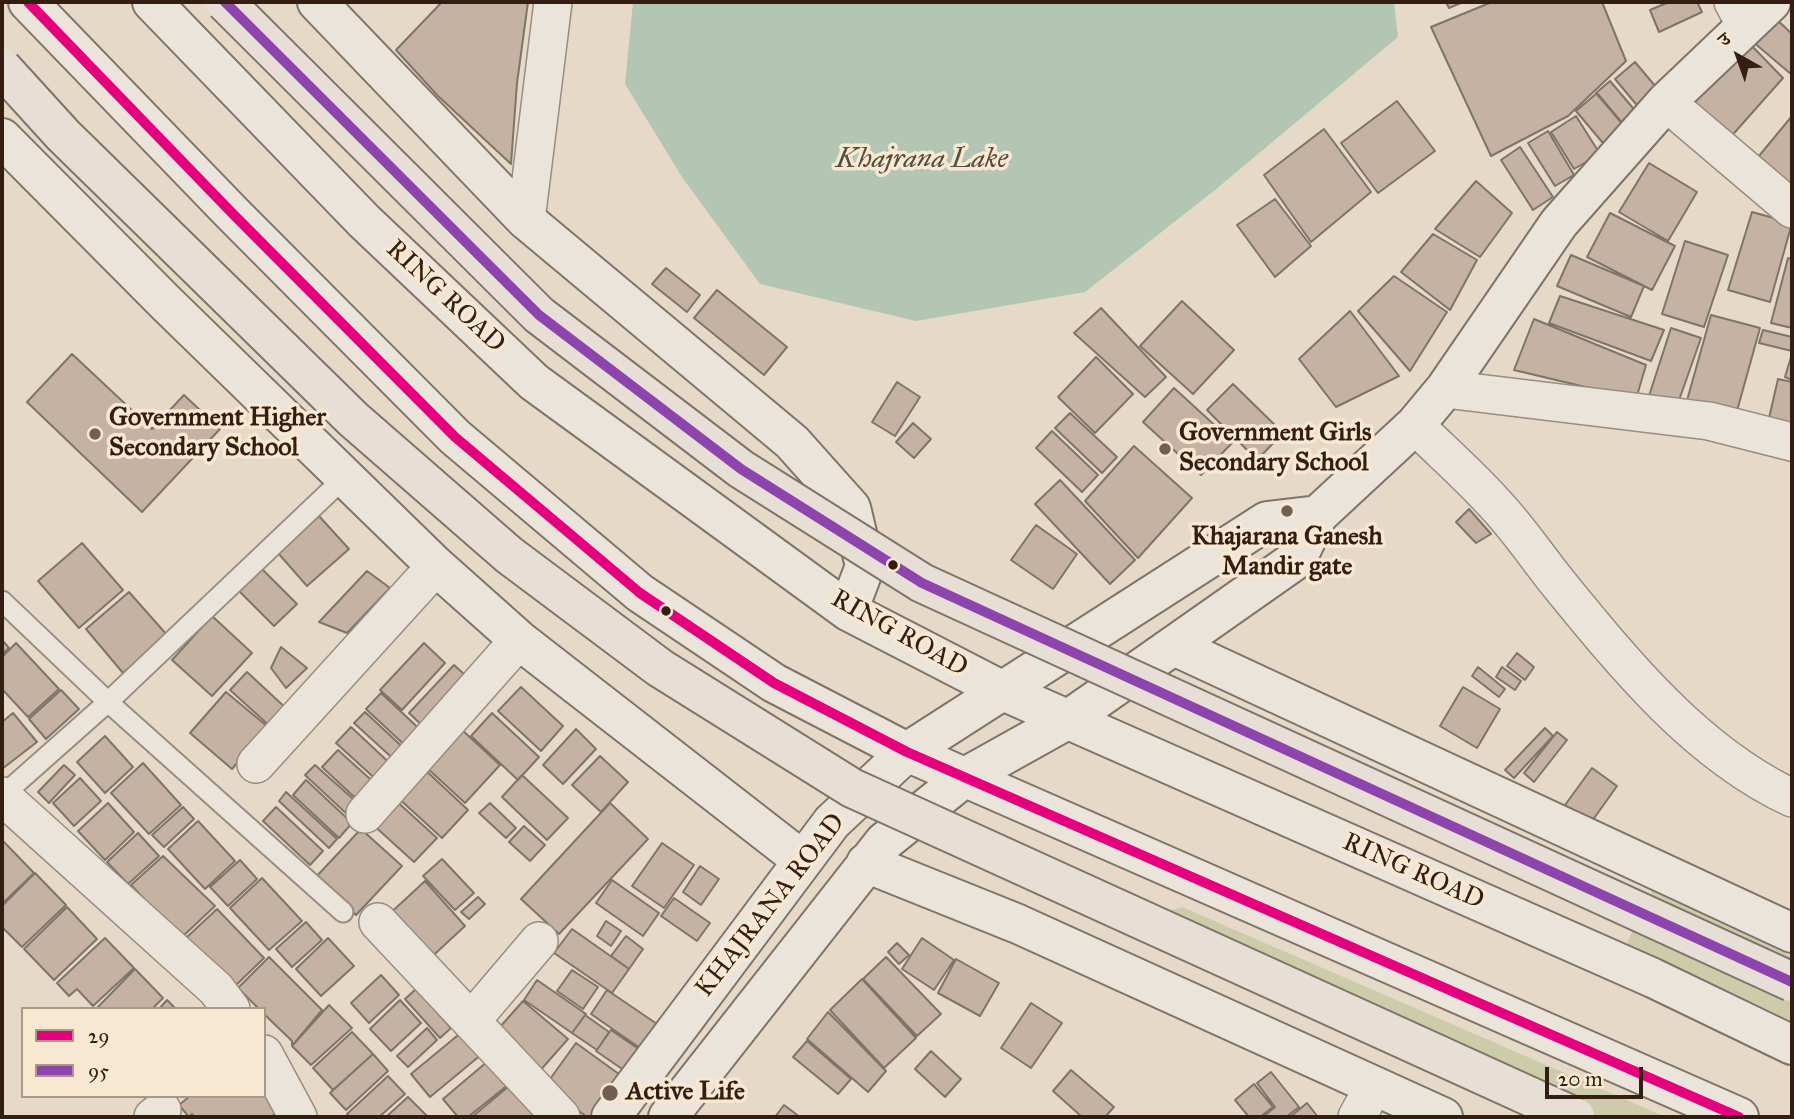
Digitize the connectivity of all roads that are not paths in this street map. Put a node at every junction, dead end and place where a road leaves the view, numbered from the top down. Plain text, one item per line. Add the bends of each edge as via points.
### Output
1 (28, 2) edge
2 (152, 2) edge
3 (225, 2) edge
4 (317, 2) edge
5 (553, 2) edge
6 (1750, 9) edge
7 (2, 68) edge
8 (1666, 102) junction
9 (2, 138) edge
10 (1792, 209) edge
11 (526, 220) junction
12 (1445, 388) junction
13 (1415, 425) junction
14 (1792, 442) edge
15 (344, 478) junction
16 (1318, 515) junction
17 (436, 566) junction
18 (2, 601) edge
19 (848, 611) junction
20 (519, 640) junction
21 (1174, 646) junction
22 (1001, 690) junction
23 (108, 702) junction
24 (1069, 719) junction
25 (906, 752) junction
26 (256, 764) dead end
27 (965, 777) junction
28 (2, 796) edge
29 (1792, 798) edge
30 (365, 814) dead end
31 (802, 860) junction
32 (866, 863) junction
33 (343, 912) dead end
34 (378, 922) dead end
35 (1792, 933) edge
36 (539, 941) dead end
37 (1792, 982) edge
38 (230, 1007) edge
39 (471, 1021) junction
40 (1792, 1045) edge
41 (266, 1058) edge
42 (1366, 1102) edge
43 (298, 1117) edge
44 (561, 1117) edge
45 (611, 1117) edge
46 (668, 1117) edge
47 (1443, 1117) edge
48 (1575, 1117) edge
49 (1739, 1117) edge

1 - 25 main road via 455,437 640,593 774,683
2 - 19 main road, RING ROAD via 365,221 534,382
3 - 37 main road, RING ROAD, bridge via 539,315 741,469 888,562 922,583
4 - 11 main road
5 - 11 street
6 - 8 main road
7 - 48 main road, bridge via 63,135 353,419 509,555 660,668 852,788
8 - 10 street
8 - 12 main road via 1559,223
9 - 15 main road
11 - 19 main road via 792,442 851,508 865,566
12 - 13 main road
12 - 14 street via 1709,421
13 - 16 main road
13 - 29 street via 1496,504 1656,695 1713,749 1760,783
15 - 17 main road
15 - 23 lane
16 - 21 main road, KHAJRANA ROAD via 1297,559
16 - 22 main road, KHAJRANA ROAD via 1267,521
17 - 20 main road
17 - 26 street
18 - 23 lane
19 - 22 main road, RING ROAD
20 - 30 street
20 - 31 main road
21 - 24 main road, KHAJRANA ROAD
21 - 35 main road
22 - 24 main road, RING ROAD
22 - 25 main road, KHAJRANA ROAD
23 - 28 lane
23 - 33 lane
24 - 27 main road, KHAJRANA ROAD
24 - 40 main road, RING ROAD via 1653,978
25 - 27 main road
25 - 31 main road, KHAJRANA ROAD via 832,822
27 - 32 main road, KHAJRANA ROAD via 884,842
27 - 49 main road
28 - 38 street via 216,989
31 - 45 main road, KHAJRANA ROAD
32 - 42 main road via 1018,924
32 - 46 main road, KHAJRANA ROAD
34 - 39 street
36 - 39 street
39 - 44 street
41 - 43 street
42 - 47 main road

